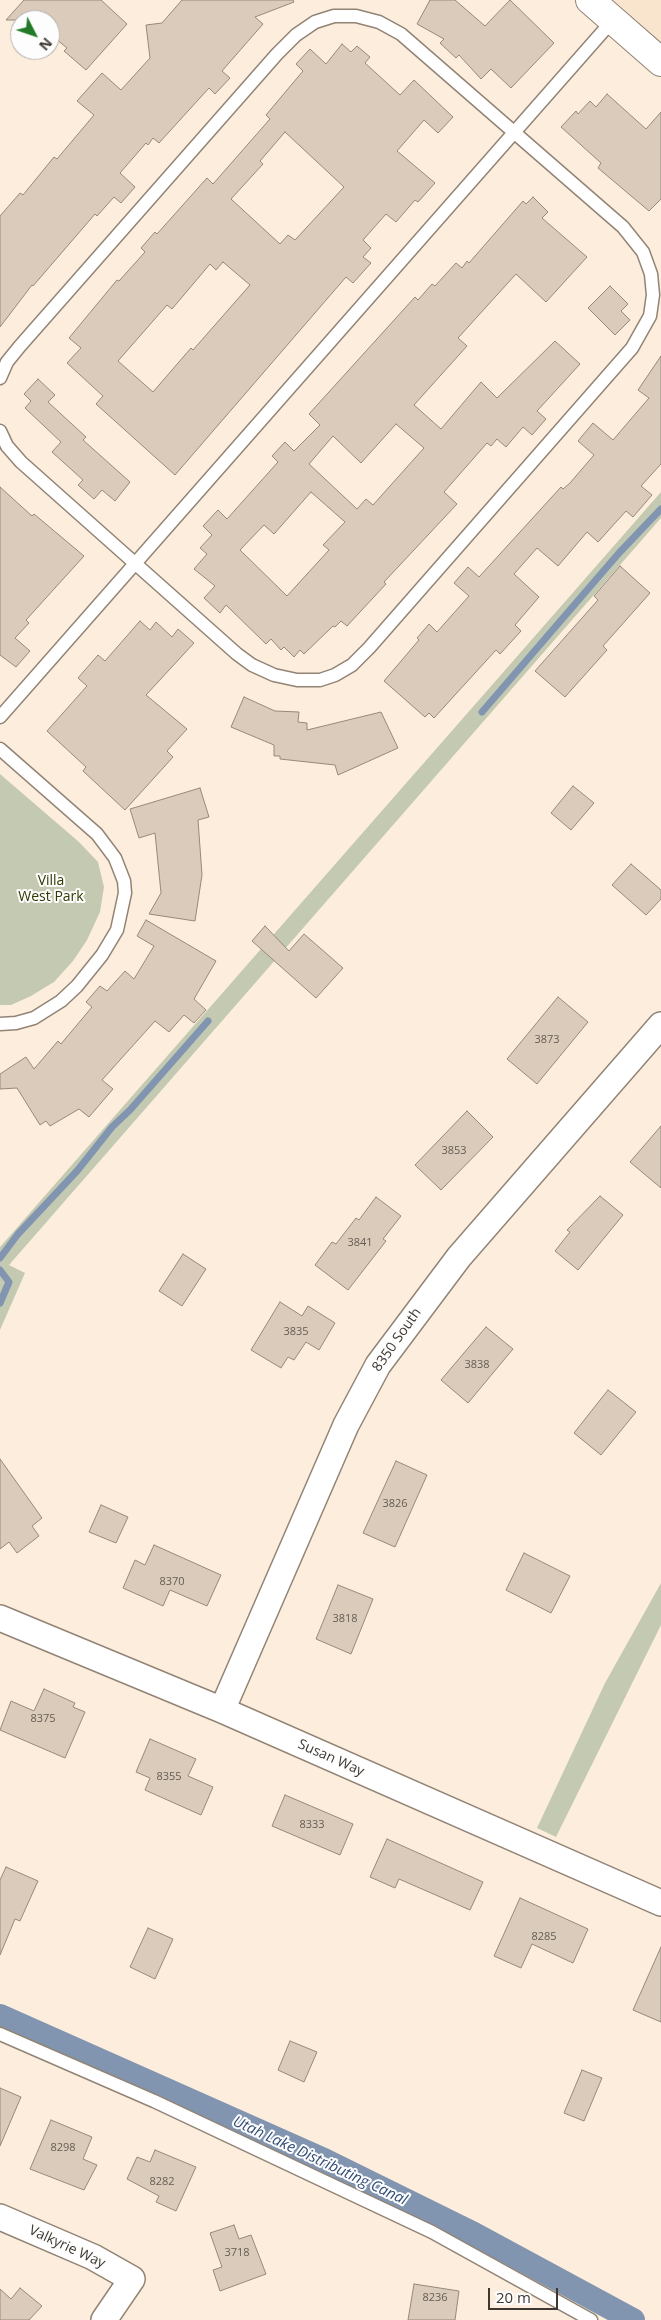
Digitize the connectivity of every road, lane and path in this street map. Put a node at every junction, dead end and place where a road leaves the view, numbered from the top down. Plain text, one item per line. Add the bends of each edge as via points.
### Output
1 (604, 7) edge
2 (661, 62) edge
3 (514, 133) junction
4 (0, 378) edge
5 (0, 431) edge
6 (136, 564) junction
7 (0, 717) edge
8 (0, 749) edge
9 (0, 1024) edge
10 (661, 1025) edge
11 (0, 1618) edge
12 (222, 1710) junction
13 (661, 1903) edge
14 (0, 2034) edge
15 (0, 2217) edge
16 (104, 2320) edge
17 (591, 2320) edge

1 - 2 main road
1 - 3 lane
3 - 4 lane via 401,34 356,16 334,16 315,22 277,54 20,346 7,362
3 - 6 lane
3 - 6 lane via 623,227 643,252 651,274 651,309 641,334 573,416 369,648 352,666 335,675 320,680 297,680 274,675 252,665
5 - 6 lane via 7,446 21,462
6 - 7 lane
8 - 9 lane via 97,834 115,858 125,893 117,930 77,986 34,1018
10 - 12 street, 8350 South via 459,1257 378,1365 346,1426
11 - 12 street, Susan Way
12 - 13 street, Susan Way
14 - 17 lane via 154,2101 432,2232
15 - 16 street, Valkyrie Way via 92,2257 132,2279

